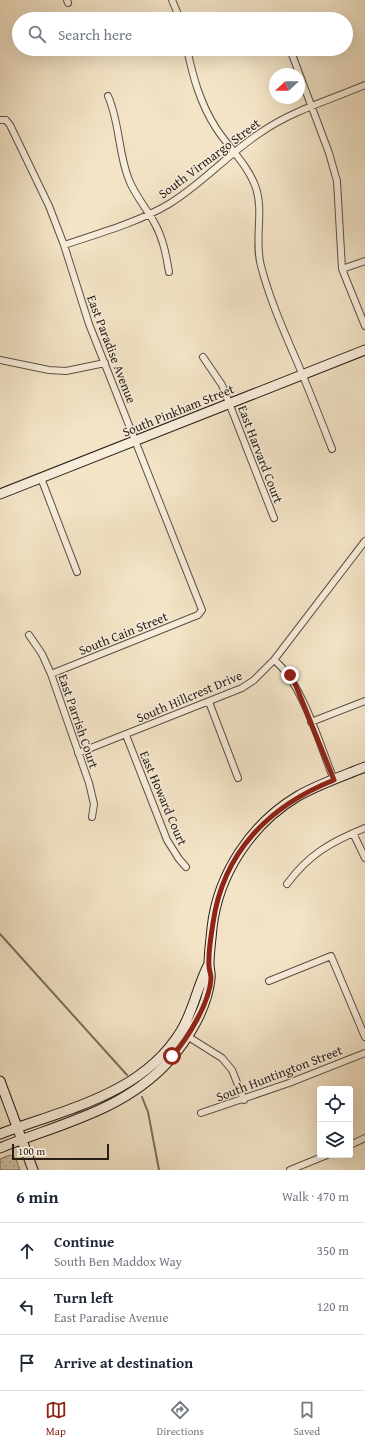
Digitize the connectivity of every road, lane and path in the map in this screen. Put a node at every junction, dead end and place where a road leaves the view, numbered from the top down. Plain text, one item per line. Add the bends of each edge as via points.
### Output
1 (172, 0) edge
2 (177, 12) edge
3 (189, 56) edge
4 (293, 56) edge
5 (365, 85) edge
6 (108, 96) dead end
7 (312, 107) junction
8 (3, 120) edge
9 (234, 153) junction
10 (148, 214) junction
11 (64, 246) junction
12 (365, 260) edge
13 (342, 269) junction
14 (169, 272) dead end
15 (365, 326) edge
16 (365, 350) edge
17 (203, 357) dead end
18 (0, 360) edge
19 (105, 363) junction
20 (302, 374) junction
21 (230, 403) junction
22 (136, 440) junction
23 (332, 449) dead end
24 (41, 478) junction
25 (0, 494) edge
26 (274, 518) dead end
27 (365, 542) edge
28 (77, 572) dead end
29 (202, 610) joint
30 (29, 635) dead end
31 (274, 660) junction
32 (51, 674) junction
33 (365, 701) edge
34 (208, 702) junction
35 (311, 722) junction
36 (126, 735) junction
37 (78, 753) junction
38 (365, 767) edge
39 (238, 778) dead end
40 (334, 780) junction
41 (92, 817) dead end
42 (365, 828) edge
43 (353, 833) junction
44 (365, 858) edge
45 (186, 867) dead end
46 (287, 884) dead end
47 (209, 964) junction
48 (269, 981) dead end
49 (187, 1036) junction
50 (365, 1037) edge
51 (365, 1052) edge
52 (0, 1081) edge
53 (244, 1100) junction
54 (201, 1113) dead end
55 (17, 1128) junction
56 (0, 1134) edge
57 (365, 1138) edge
58 (22, 1140) junction
59 (353, 1144) edge
60 (0, 1148) edge
61 (320, 1158) edge
62 (33, 1170) edge
63 (290, 1170) edge

1 - 2 street
3 - 9 street via 202,104
4 - 7 street
5 - 7 street, South Virmargo Street
6 - 10 street via 129,180
7 - 9 street, South Virmargo Street via 279,120
7 - 13 street via 337,181
8 - 11 street, East Paradise Avenue via 10,125 49,206
9 - 10 street, South Virmargo Street via 186,193
9 - 20 street via 251,176 256,190 260,264
10 - 11 street, South Virmargo Street
10 - 14 street via 164,246
11 - 19 street, East Paradise Avenue
12 - 13 street
13 - 15 street
16 - 20 main road, South Pinkham Street
17 - 21 street, East Harvard Court via 211,366
18 - 19 street via 66,371
19 - 22 street, East Paradise Avenue
20 - 21 main road, South Pinkham Street
20 - 23 street
21 - 22 main road, South Pinkham Street
21 - 26 street, East Harvard Court
22 - 24 main road, South Pinkham Street
22 - 29 street, East Paradise Avenue
24 - 25 main road, South Pinkham Street
24 - 28 street
27 - 31 street, South Hillcrest Drive
29 - 32 street, South Cain Street via 198,615
30 - 32 street, East Parrish Court
31 - 34 street, South Hillcrest Drive via 242,688
31 - 35 street via 283,667 296,686
32 - 37 street, East Parrish Court
33 - 35 street
34 - 36 street, South Hillcrest Drive
34 - 39 street
35 - 40 street
36 - 37 street, South Hillcrest Drive
36 - 45 street, East Howard Court via 167,840
37 - 41 street, East Parrish Court via 94,804
38 - 40 main road
40 - 47 main road via 302,794 279,809 260,826 242,849 218,897 212,925
42 - 43 street
43 - 44 street
43 - 46 street via 325,846 310,857 297,869
47 - 49 main road via 211,978 206,996
47 - 55 main road via 202,977 193,1007 180,1032 160,1058 145,1072 130,1083 102,1096
48 - 50 street via 331,956
49 - 53 street via 222,1058 232,1070
49 - 58 main road via 160,1070 119,1101
51 - 53 street, South Huntington Street
52 - 55 main road
53 - 54 street, South Huntington Street
55 - 56 main road
55 - 58 main road
57 - 59 street
58 - 60 main road
58 - 62 main road
61 - 63 street

